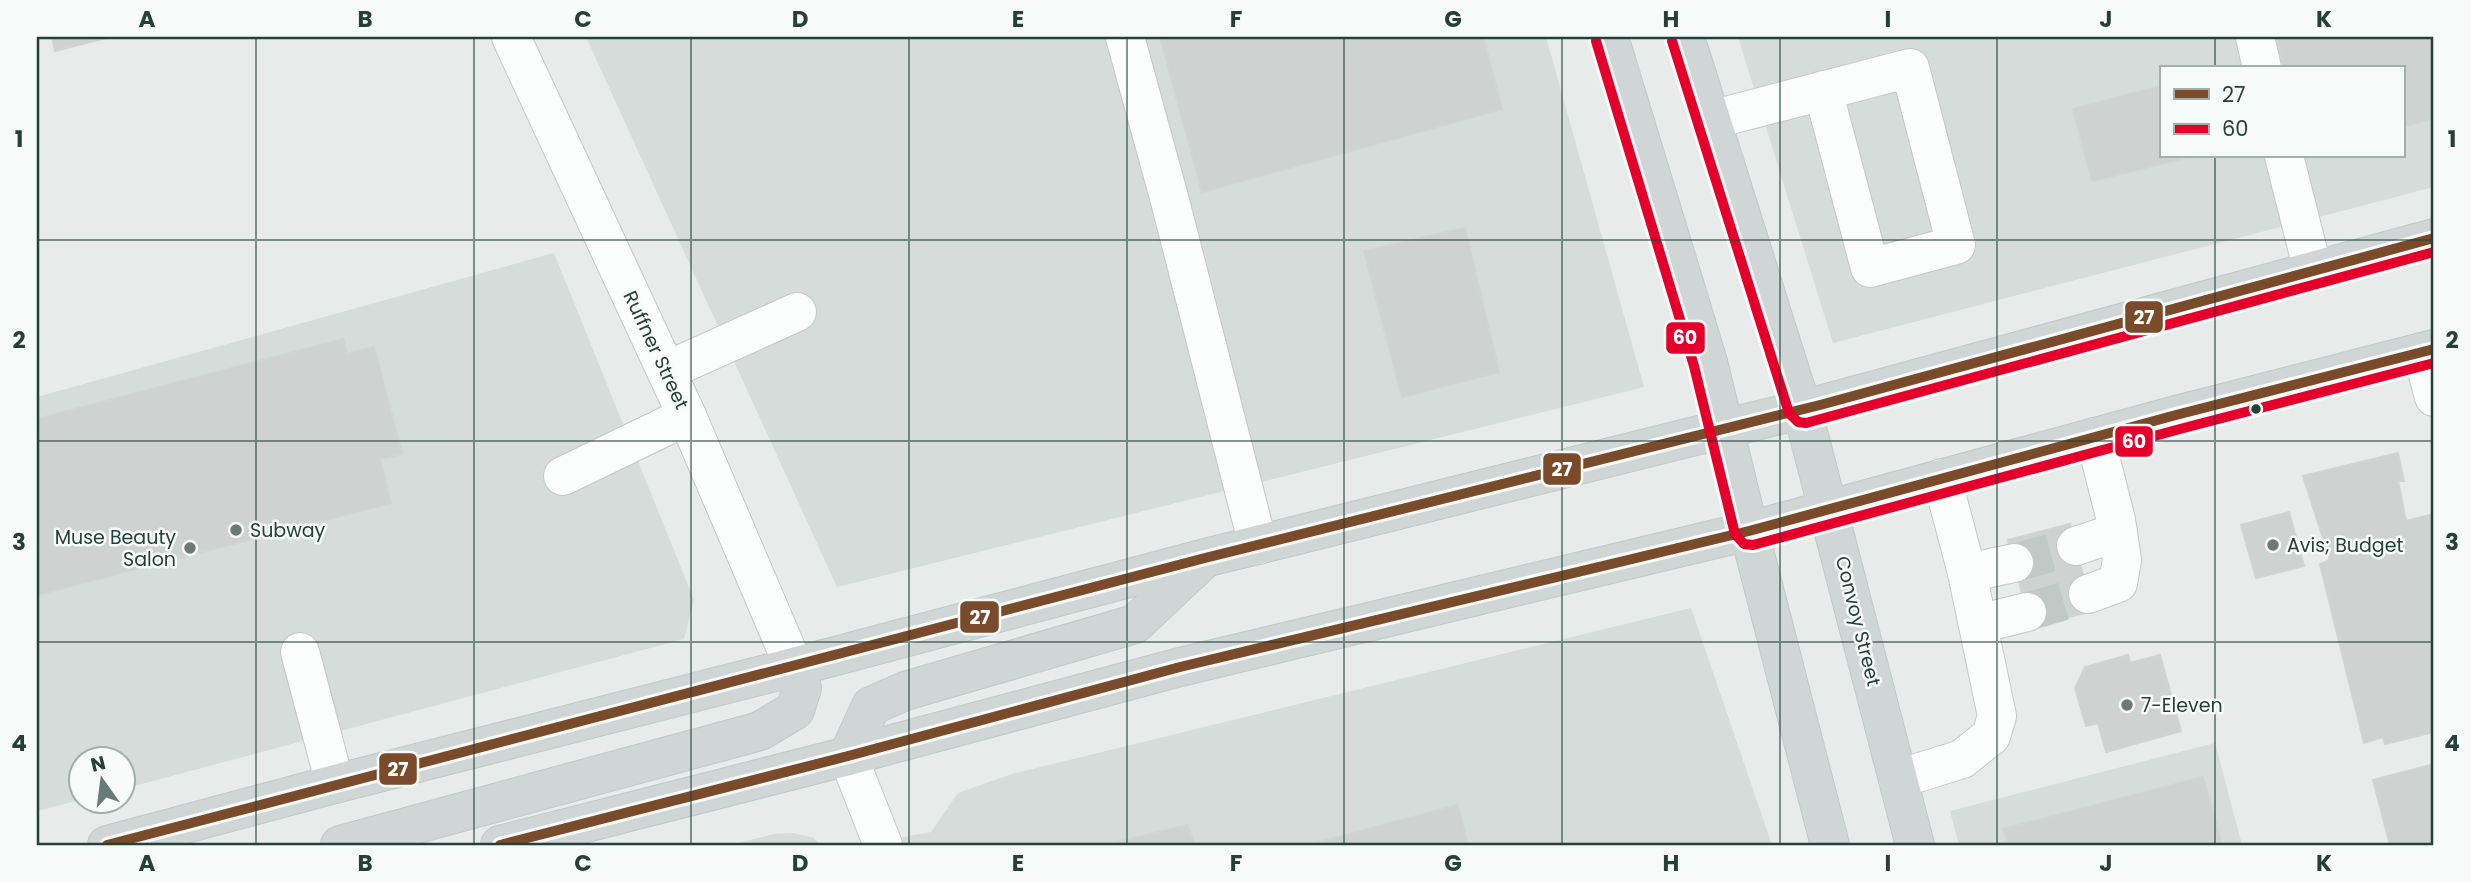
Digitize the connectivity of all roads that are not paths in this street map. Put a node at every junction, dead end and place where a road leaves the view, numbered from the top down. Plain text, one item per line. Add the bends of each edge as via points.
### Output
1 (511, 37) edge
2 (1125, 37) edge
3 (1609, 37) edge
4 (1685, 37) edge
5 (2255, 37) edge
6 (2262, 66) edge
7 (1823, 90) junction
8 (1711, 120) junction
9 (2285, 158) edge
10 (2434, 239) edge
11 (2313, 271) junction
12 (797, 312) dead end
13 (2428, 350) edge
14 (666, 371) junction
15 (2434, 397) edge
16 (1802, 409) junction
17 (687, 416) junction
18 (1725, 429) junction
19 (2095, 437) junction
20 (563, 476) dead end
21 (1941, 478) junction
22 (1830, 509) junction
23 (1749, 531) junction
24 (2118, 532) junction
25 (1258, 545) junction
26 (2076, 546) tunnel mouth
27 (1205, 558) junction
28 (2014, 563) tunnel mouth
29 (1967, 573) junction
30 (2088, 594) tunnel mouth
31 (2027, 612) tunnel mouth
32 (1978, 624) junction
33 (300, 652) dead end
34 (794, 667) junction
35 (848, 757) junction
36 (1898, 779) junction
37 (335, 784) junction
38 (107, 845) edge
39 (340, 845) edge
40 (500, 845) edge
41 (883, 845) edge
42 (1830, 845) edge
43 (1915, 845) edge

1 - 14 street, Ruffner Street
2 - 25 street
3 - 18 main road
4 - 8 main road, Convoy Street
5 - 6 street
7 - 7 street via 1910,68 1956,246 1870,268
7 - 8 street
8 - 16 main road, Convoy Street
9 - 11 street
10 - 11 main road
11 - 16 main road
12 - 14 street
13 - 15 street
13 - 19 main road
14 - 17 street, Ruffner Street
16 - 18 main road
16 - 22 main road, Convoy Street
17 - 20 street
17 - 34 street, Ruffner Street
18 - 23 main road
18 - 25 main road
19 - 21 main road
19 - 24 street
21 - 22 main road
21 - 29 street
22 - 23 main road
22 - 36 main road, Convoy Street
23 - 35 main road via 1180,667
23 - 42 main road
24 - 26 street
24 - 30 street via 2122,560 2118,583
25 - 27 main road
27 - 34 main road
27 - 35 main road via 1135,624 905,691 871,706
28 - 29 street
29 - 32 street
31 - 32 street
32 - 36 street via 1997,716 1991,736 1962,759
33 - 37 street
34 - 37 main road
34 - 39 main road via 802,688 795,710 760,730
35 - 40 main road
35 - 41 street
36 - 43 main road, Convoy Street
37 - 38 main road

